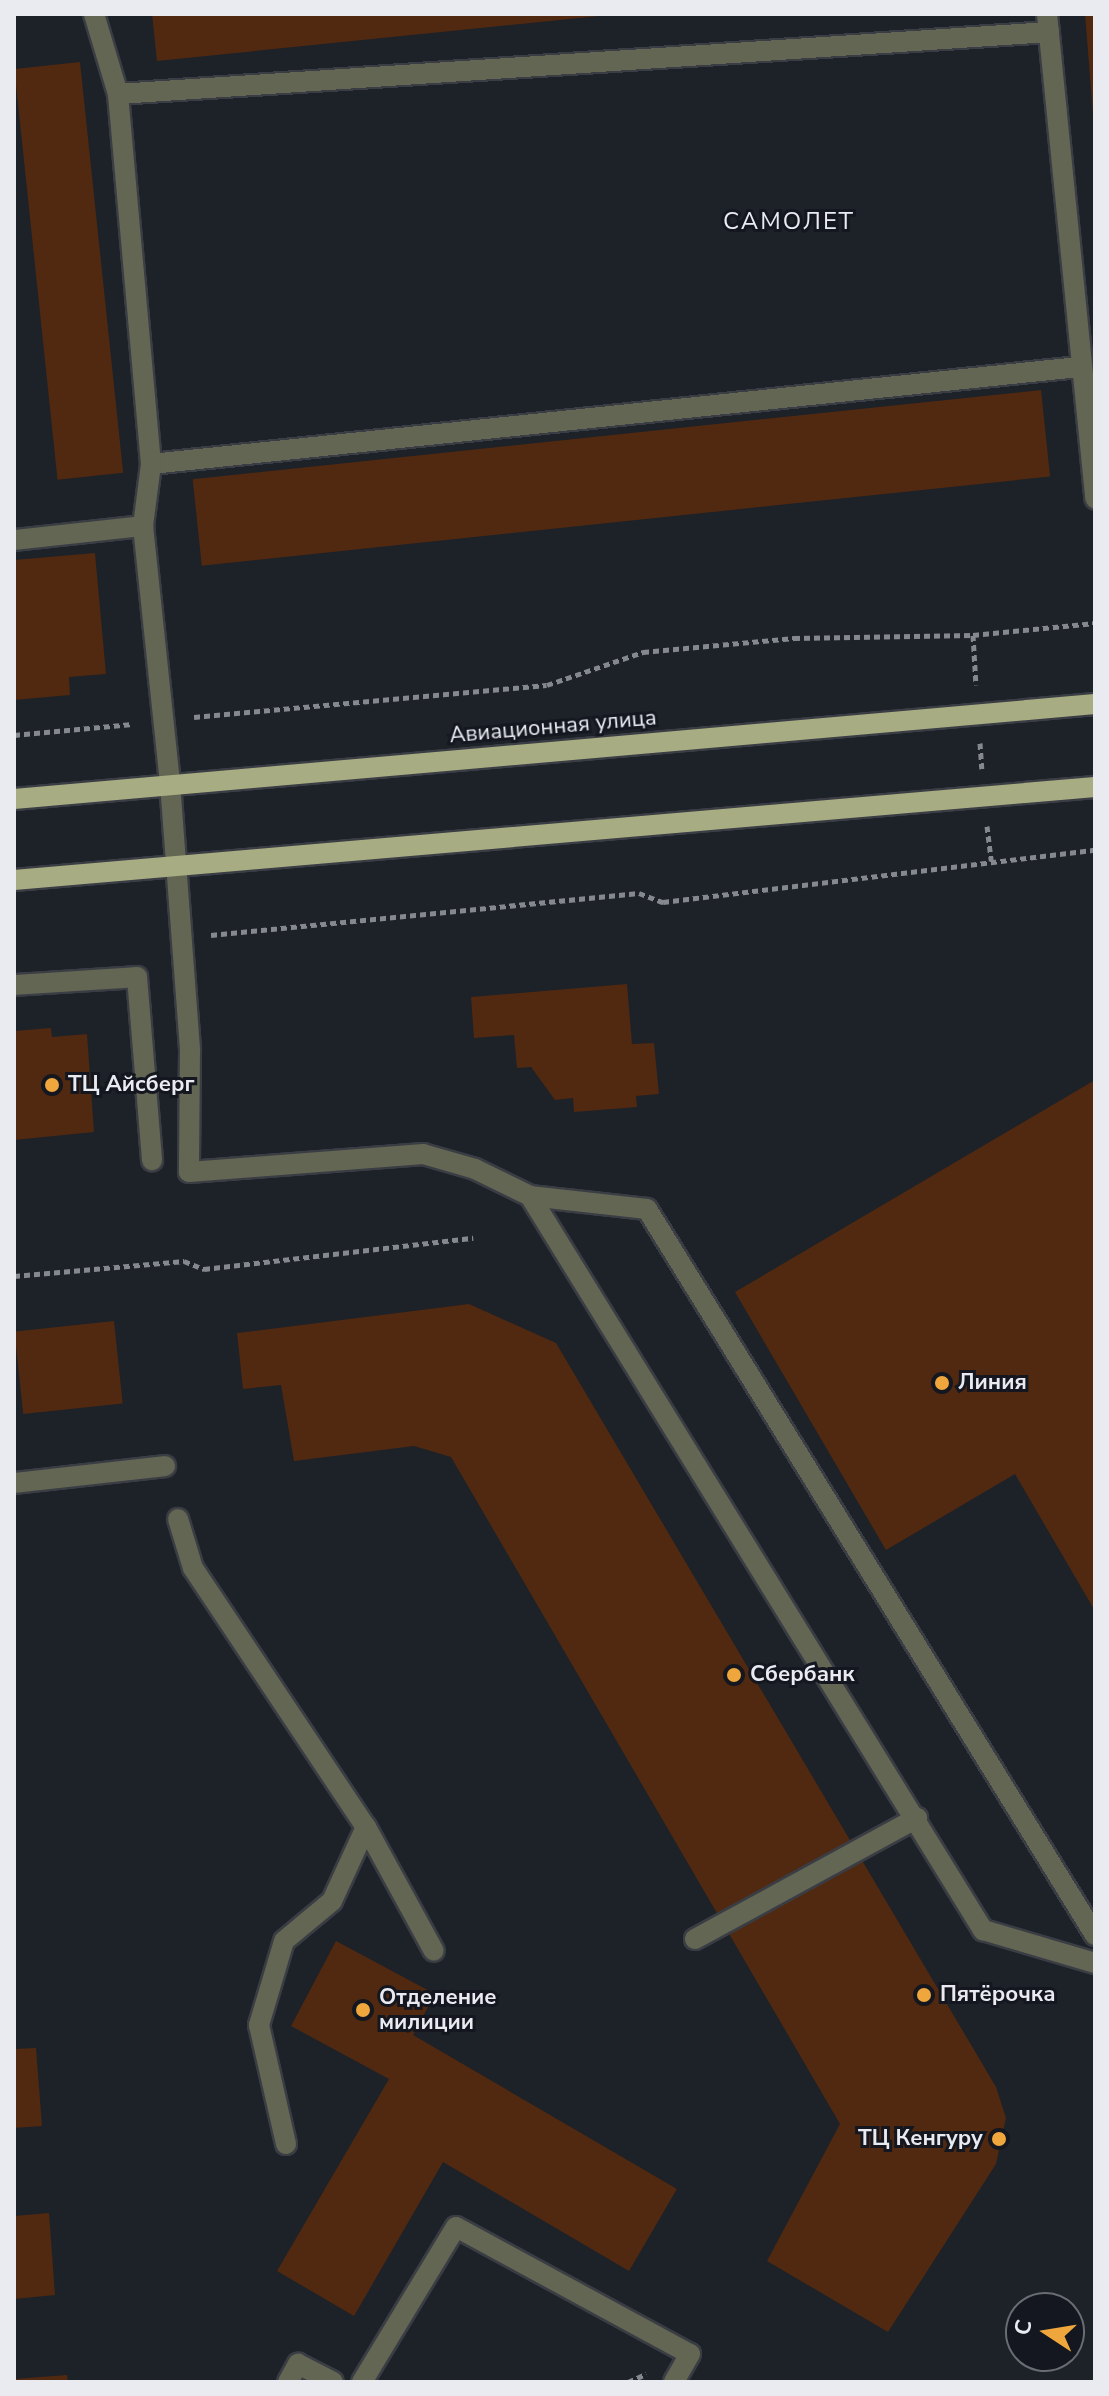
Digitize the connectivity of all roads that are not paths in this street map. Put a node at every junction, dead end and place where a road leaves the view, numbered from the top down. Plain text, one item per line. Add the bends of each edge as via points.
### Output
1 (94, 14) edge
2 (1048, 23) edge
3 (118, 94) junction
4 (1079, 367) junction
5 (1091, 427) edge
6 (151, 464) junction
7 (1095, 499) edge
8 (143, 526) junction
9 (14, 540) edge
10 (1095, 704) edge
11 (170, 783) junction
12 (1095, 787) edge
13 (14, 799) edge
14 (177, 865) junction
15 (14, 880) edge
16 (14, 985) edge
17 (152, 1160) dead end
18 (530, 1196) junction
19 (165, 1466) dead end
20 (14, 1483) edge
21 (178, 1519) dead end
22 (917, 1818) junction
23 (366, 1827) junction
24 (1095, 1935) edge
25 (695, 1939) dead end
26 (434, 1951) dead end
27 (1095, 1963) edge
28 (286, 2144) dead end
29 (288, 2382) edge
30 (333, 2382) edge
31 (362, 2382) edge
32 (674, 2382) edge

1 - 3 street
2 - 3 street
2 - 4 street
3 - 6 street
4 - 5 street
4 - 6 street
5 - 7 street
6 - 8 street
8 - 9 street
8 - 11 street
10 - 11 main road, Авиационная улица
11 - 13 main road, Авиационная улица
11 - 14 street
12 - 14 main road
14 - 15 main road
14 - 18 street via 190,1051 189,1172 423,1154 475,1169
16 - 17 street via 137,977
18 - 22 street
18 - 24 street via 647,1209
19 - 20 street
21 - 23 street via 193,1568
22 - 25 street
22 - 27 street via 983,1930
23 - 26 street
23 - 28 street via 332,1901 284,1941 259,2025
29 - 30 street via 298,2364
31 - 32 street via 456,2227 690,2354

